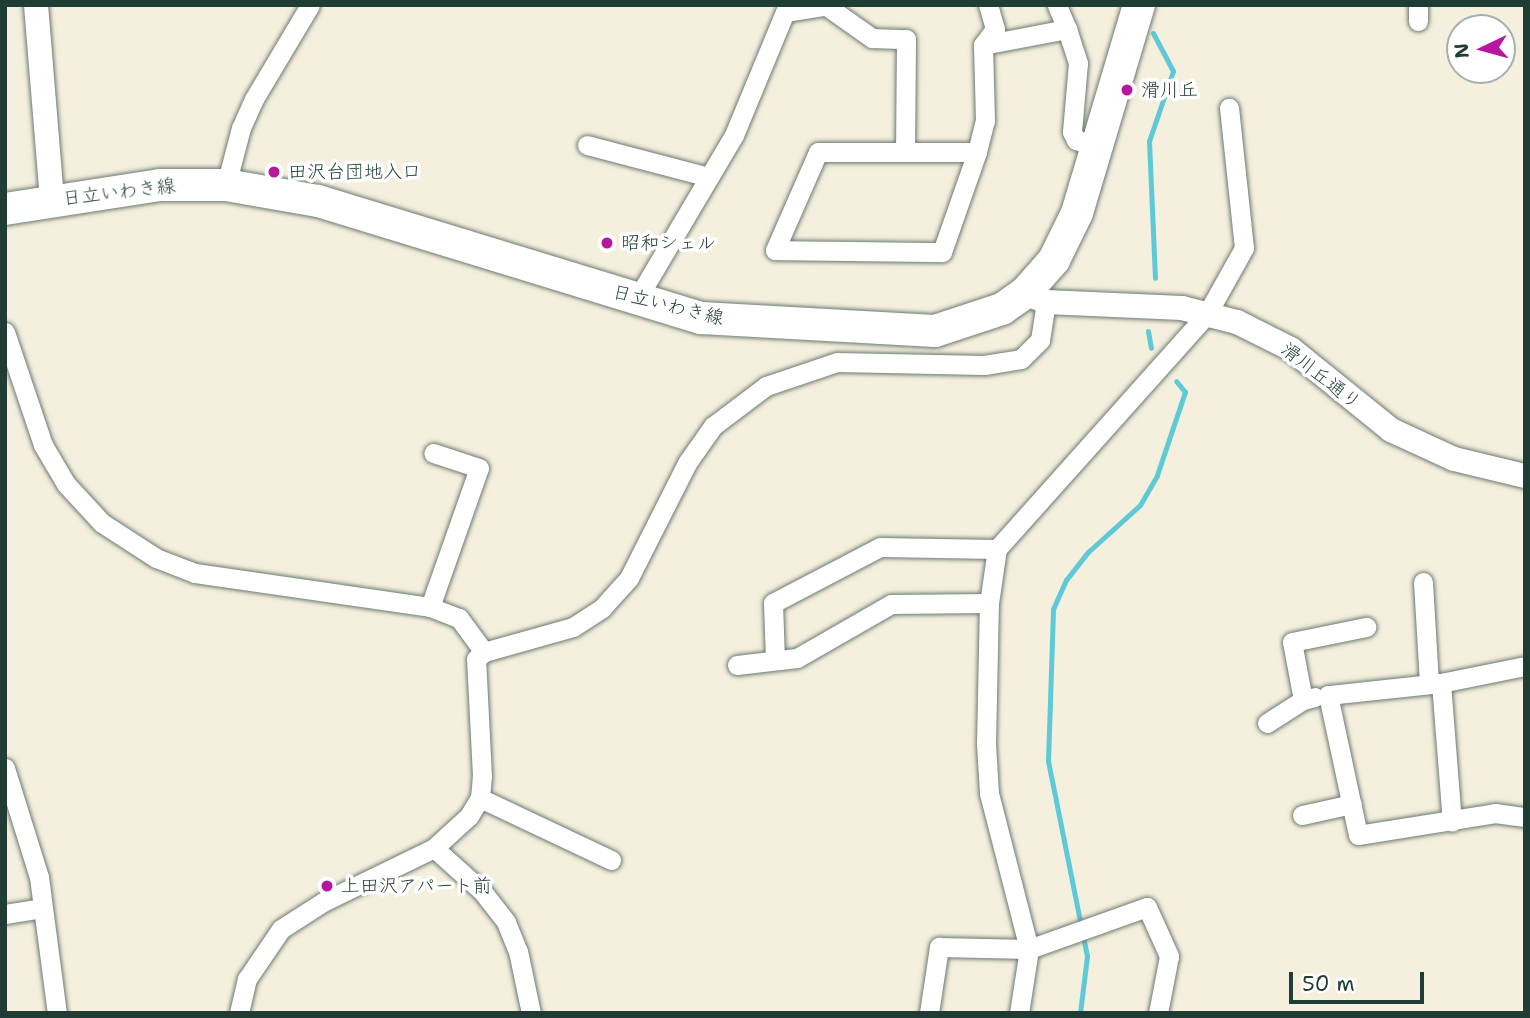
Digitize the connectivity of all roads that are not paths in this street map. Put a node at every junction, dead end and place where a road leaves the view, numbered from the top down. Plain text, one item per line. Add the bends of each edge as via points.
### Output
1 (36, 5) edge
2 (310, 5) edge
3 (988, 5) edge
4 (1057, 5) edge
5 (1139, 5) edge
6 (829, 6) edge
7 (1067, 29) junction
8 (983, 45) junction
9 (1229, 108) dead end
10 (587, 145) dead end
11 (1097, 146) junction
12 (905, 152) junction
13 (977, 152) junction
14 (709, 177) junction
15 (226, 185) junction
16 (52, 200) junction
17 (5, 209) edge
18 (1036, 298) junction
19 (637, 299) junction
20 (1208, 314) junction
21 (5, 332) edge
22 (433, 453) dead end
23 (1525, 476) edge
24 (997, 549) junction
25 (1423, 582) dead end
26 (989, 603) junction
27 (430, 607) junction
28 (1366, 627) dead end
29 (484, 652) junction
30 (775, 660) junction
31 (737, 665) dead end
32 (1525, 666) edge
33 (1435, 684) junction
34 (1328, 695) junction
35 (1303, 699) junction
36 (1267, 723) dead end
37 (5, 768) edge
38 (480, 798) junction
39 (1352, 804) junction
40 (1302, 815) dead end
41 (1525, 817) edge
42 (1452, 822) junction
43 (434, 848) junction
44 (611, 860) dead end
45 (42, 908) junction
46 (5, 914) edge
47 (1028, 948) junction
48 (57, 1013) edge
49 (239, 1013) edge
50 (531, 1013) edge
51 (929, 1013) edge
52 (1019, 1013) edge
53 (1158, 1013) edge

1 - 16 street
2 - 15 street via 254,99
3 - 8 street via 995,29
4 - 7 street
5 - 11 main road, 日立いわき線
6 - 12 street via 872,38 906,39
6 - 14 street via 785,12 734,135
7 - 8 street
7 - 11 street via 1078,63 1072,132 1076,140
8 - 13 street via 985,121
9 - 20 street via 1244,248
10 - 14 street
11 - 18 main road, 日立いわき線 via 1063,245
12 - 13 street
12 - 13 street via 818,152 775,250 942,252
14 - 19 street
15 - 16 main road, 日立いわき線 via 160,185
15 - 19 main road, 日立いわき線 via 318,201
16 - 17 main road, 日立いわき線
18 - 19 main road, 日立いわき線 via 972,322 909,332 718,320
18 - 20 street, 滑川丘通り
18 - 29 street via 1040,340 1021,359 984,365 837,362 766,386 713,426 687,463 629,578 601,608 563,631
20 - 23 street, 滑川丘通り via 1237,322 1291,349 1369,414 1426,449 1486,469
20 - 24 street
21 - 27 street via 43,444 66,484 102,523 156,558 195,573
22 - 27 street via 480,468
24 - 26 street
24 - 30 street via 880,547 773,603
25 - 33 street
26 - 30 street via 891,604 797,658
26 - 47 street via 989,793
27 - 29 street via 459,618
28 - 35 street via 1292,642
29 - 38 street via 474,670 482,743
30 - 31 street
32 - 33 street
33 - 34 street
33 - 42 street
34 - 35 street
34 - 39 street
35 - 36 street
37 - 45 street via 39,877
38 - 43 street via 454,833
38 - 44 street
39 - 40 street
39 - 42 street via 1358,835
41 - 42 street via 1495,813
43 - 49 street via 323,902 281,929 247,979
43 - 50 street via 482,891 506,922 518,951
45 - 46 street
45 - 48 street
47 - 51 street via 939,947
47 - 52 street
47 - 53 street via 1147,907 1169,956

